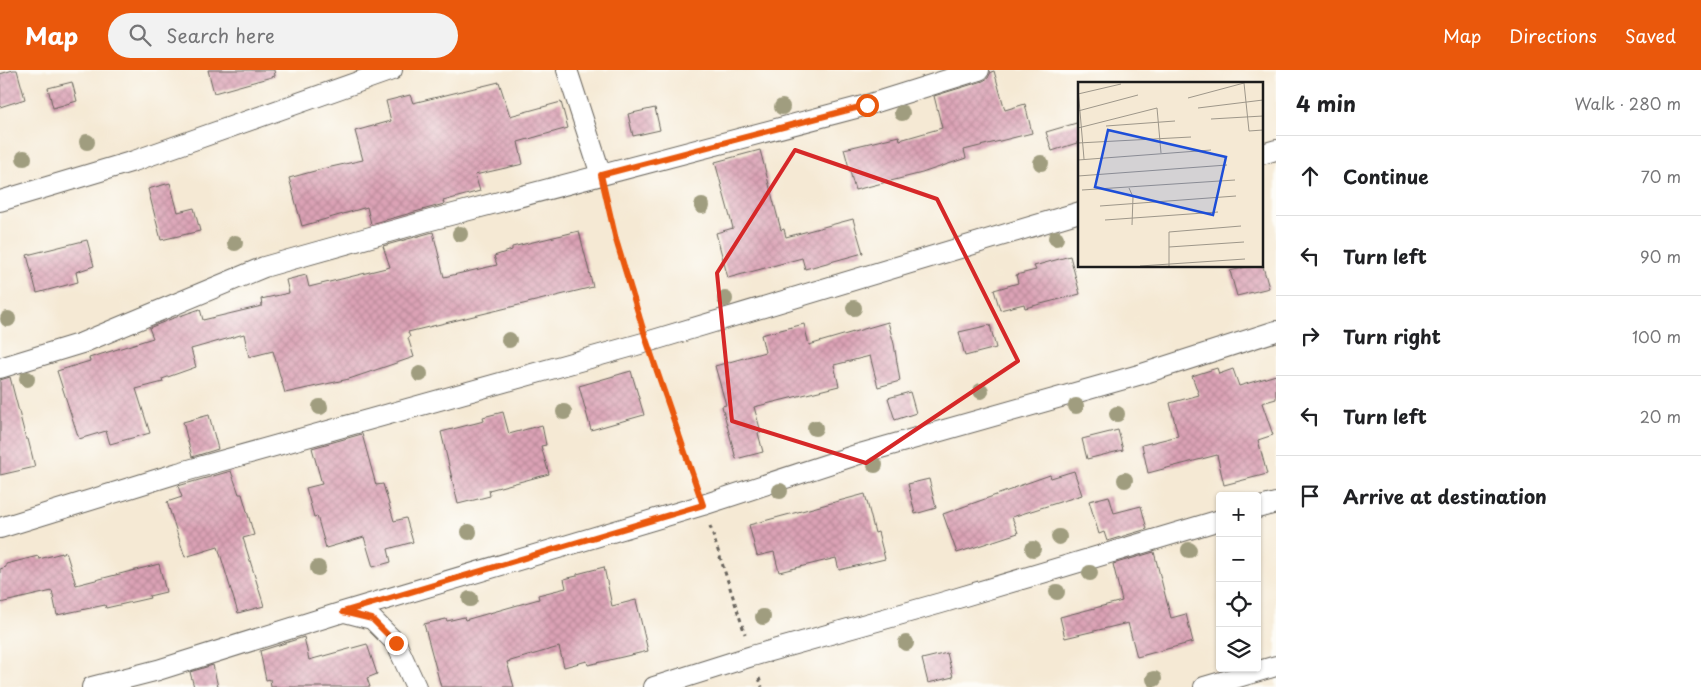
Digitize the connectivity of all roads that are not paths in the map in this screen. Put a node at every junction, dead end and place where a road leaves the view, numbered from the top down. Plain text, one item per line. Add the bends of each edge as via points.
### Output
1 (392, 70) edge
2 (567, 70) edge
3 (979, 70) edge
4 (601, 175) junction
5 (0, 201) edge
6 (1078, 213) edge
7 (1276, 331) edge
8 (0, 368) edge
9 (1276, 503) edge
10 (1261, 507) edge
11 (1216, 521) edge
12 (0, 528) edge
13 (343, 612) junction
14 (1276, 666) edge
15 (92, 687) edge
16 (416, 687) edge
17 (654, 687) edge
18 (1204, 687) edge

1 - 5 street via 134,161
2 - 4 street
3 - 4 street via 867,105
4 - 8 street via 264,267 82,343
6 - 12 street via 647,342 188,470
7 - 13 street via 1142,374 856,455 703,505
9 - 10 street
11 - 17 street
13 - 15 street via 158,670
13 - 16 street via 372,619 396,643
14 - 18 street

